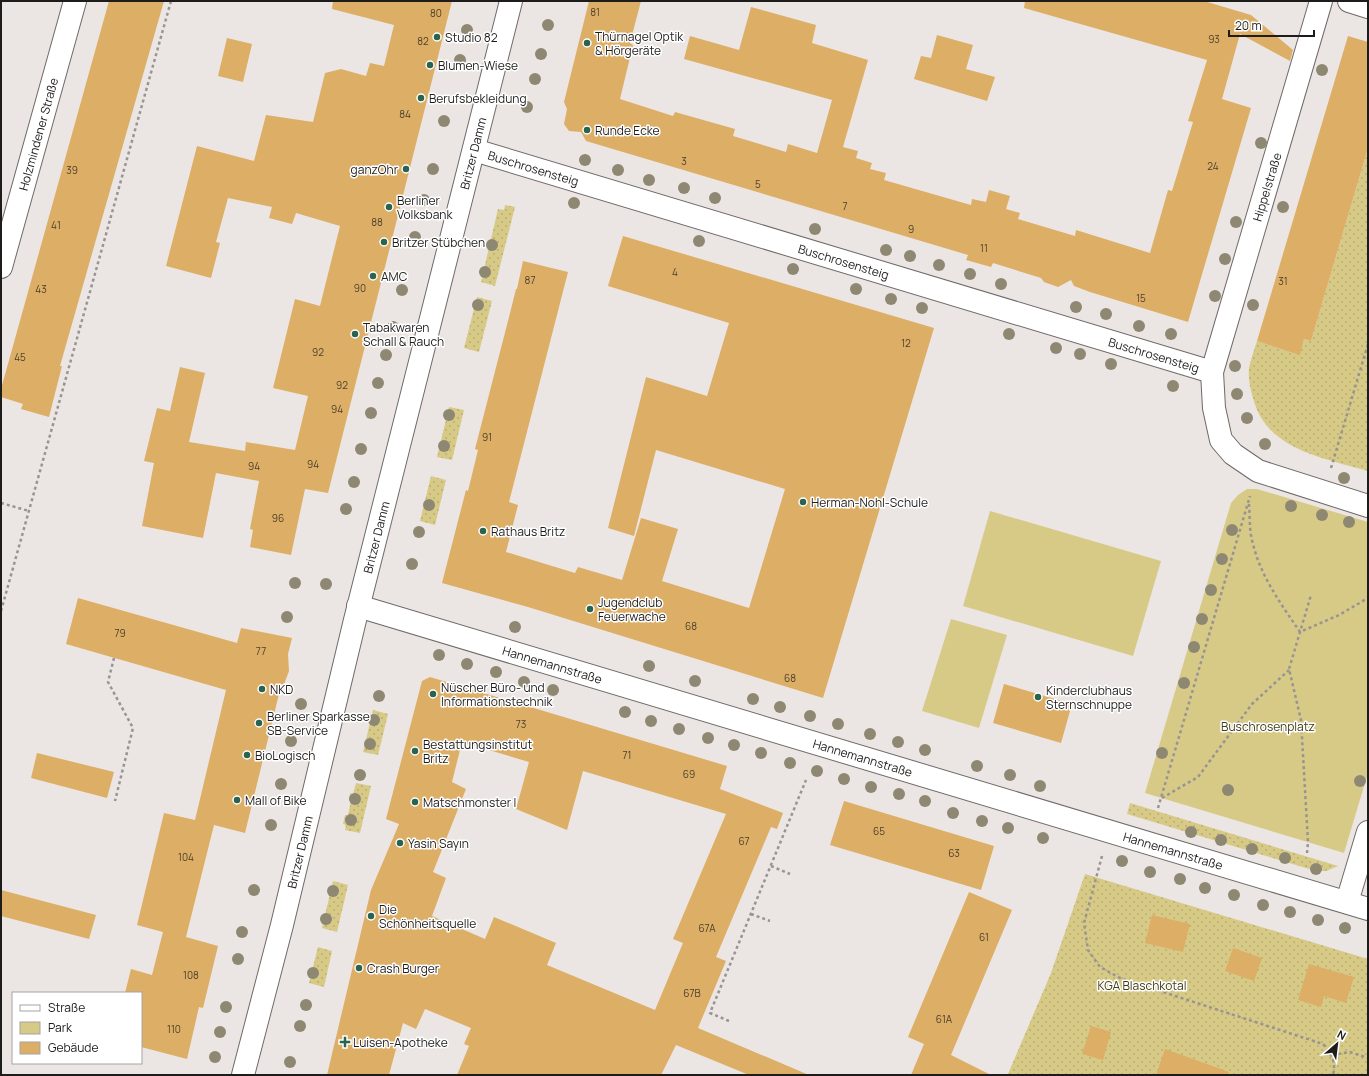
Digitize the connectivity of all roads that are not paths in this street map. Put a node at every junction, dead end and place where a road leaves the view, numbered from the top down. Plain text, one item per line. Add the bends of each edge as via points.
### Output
1 (75, 1) edge
2 (511, 1) edge
3 (1321, 1) edge
4 (1349, 1) edge
5 (1368, 7) edge
6 (474, 150) junction
7 (1, 267) edge
8 (1212, 372) junction
9 (1368, 506) edge
10 (358, 606) junction
11 (1368, 832) edge
12 (1347, 902) junction
13 (1368, 909) edge
14 (243, 1075) edge

1 - 7 street, Holzmindener Straße
2 - 6 street, Britzer Damm
3 - 8 street, Hippelstraße
4 - 5 street
6 - 8 street, Buschrosensteig
6 - 10 street, Britzer Damm
8 - 9 street via 1214,408 1220,440 1233,454 1258,471
10 - 12 street, Hannemannstraße
10 - 14 street, Britzer Damm via 282,925
11 - 12 street
12 - 13 street, Hannemannstraße

